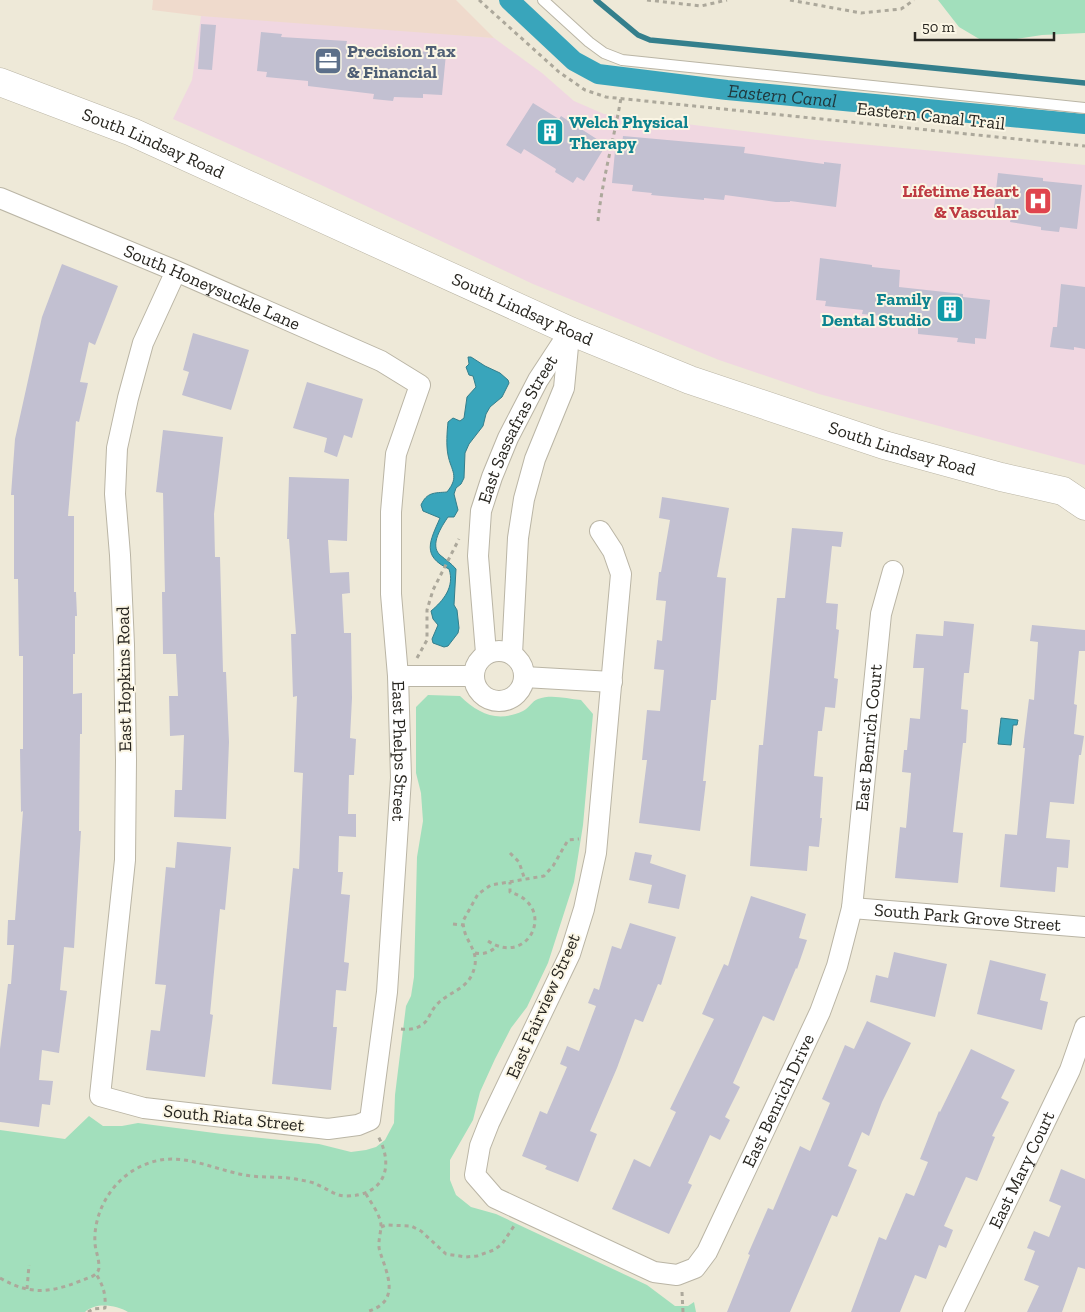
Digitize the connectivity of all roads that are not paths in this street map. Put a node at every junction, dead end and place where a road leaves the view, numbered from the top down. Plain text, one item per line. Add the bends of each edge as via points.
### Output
1 (543, 0) edge
2 (0, 82) edge
3 (1085, 108) edge
4 (0, 198) edge
5 (176, 271) junction
6 (570, 331) junction
7 (420, 385) joint
8 (1078, 495) edge
9 (600, 531) dead end
10 (893, 571) dead end
11 (486, 654) junction
12 (512, 654) junction
13 (398, 676) junction
14 (474, 676) junction
15 (524, 677) junction
16 (612, 682) junction
17 (852, 908) junction
18 (1085, 927) edge
19 (1085, 1027) edge
20 (100, 1096) joint
21 (370, 1120) joint
22 (521, 1210) joint
23 (954, 1312) edge

1 - 3 lane via 589,42 622,60
2 - 6 main road, South Lindsay Road via 132,132
4 - 5 street, South Honeysuckle Lane
5 - 7 street, South Honeysuckle Lane via 381,361
5 - 20 street, East Hopkins Road via 143,343 117,448 115,494 124,645 125,860
6 - 8 main road, South Lindsay Road via 690,380 884,445
6 - 11 street, East Sassafras Street via 538,380 508,438 481,511 478,556
6 - 12 street, East Sassafras Street via 564,388 535,459 524,499 518,538
7 - 13 street, East Phelps Street via 396,454 391,512 391,594
9 - 16 street, East Fairview Street via 613,551 621,574
10 - 17 street, East Benrich Court via 881,614
11 - 12 street via 500,650
11 - 14 street via 477,663
12 - 15 street via 521,664
13 - 14 street
13 - 21 street, East Phelps Street via 401,778 387,992
14 - 15 street via 478,690 498,701 518,692
15 - 16 street
16 - 22 street, East Fairview Street via 596,842 584,909 570,954 489,1123 480,1146 475,1175 495,1198
17 - 18 street, South Park Grove Street
17 - 22 street, East Benrich Drive via 837,966 820,1012 711,1243 695,1268 677,1275 654,1272
19 - 23 street, East Mary Court via 1070,1070
20 - 21 street, South Riata Street via 144,1108 328,1129

